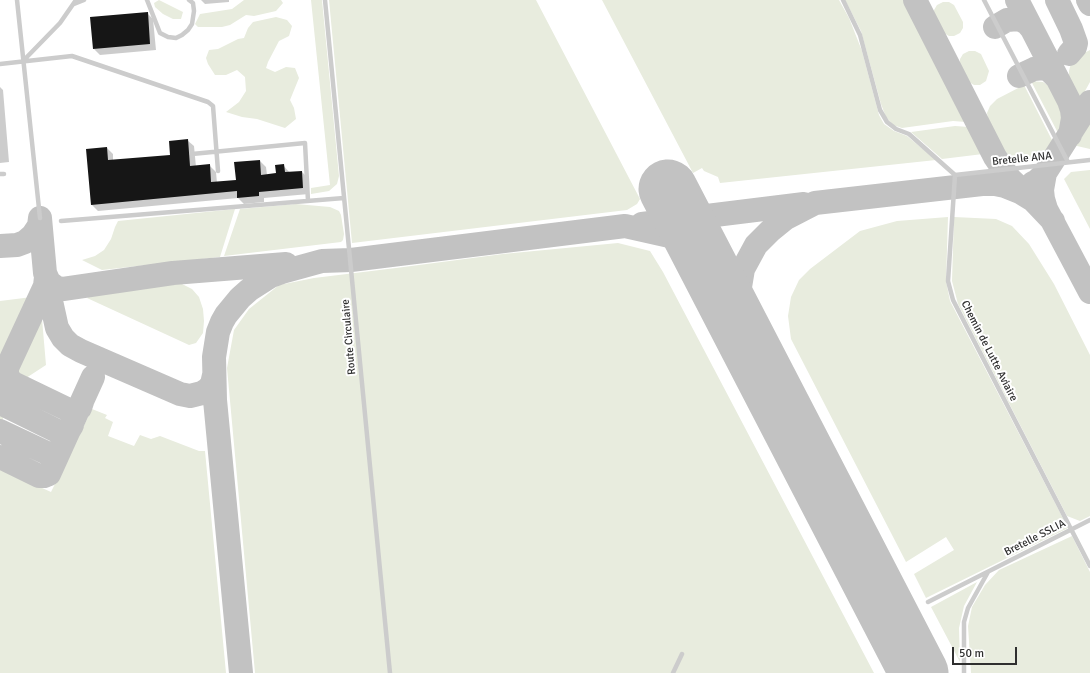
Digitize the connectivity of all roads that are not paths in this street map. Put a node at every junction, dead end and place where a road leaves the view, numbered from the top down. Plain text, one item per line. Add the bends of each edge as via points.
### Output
1 (17, 0) edge
2 (84, 0) edge
3 (147, 0) edge
4 (189, 0) edge
5 (325, 0) edge
6 (843, 0) edge
7 (984, 0) edge
8 (75, 2) edge
9 (23, 62) junction
10 (0, 64) edge
11 (216, 152) junction
12 (192, 154) dead end
13 (1090, 160) edge
14 (1068, 162) junction
15 (218, 171) dead end
16 (956, 175) junction
17 (344, 198) junction
18 (308, 201) junction
19 (40, 218) dead end
20 (61, 221) dead end
21 (1090, 520) edge
22 (1071, 530) junction
23 (1090, 566) edge
24 (988, 572) junction
25 (928, 602) dead end
26 (682, 654) dead end
27 (390, 673) edge
28 (673, 673) edge
29 (964, 673) edge

1 - 9 lane
2 - 8 lane
3 - 4 lane via 160,33 176,38 192,24 194,11
5 - 17 lane, Route Circulaire
6 - 16 lane via 860,35 880,110 887,122 909,134
7 - 14 lane
8 - 9 lane via 60,23
9 - 10 lane
9 - 11 lane via 72,56 208,102 212,106
9 - 19 lane
11 - 12 lane
11 - 15 lane
11 - 18 lane via 305,143
13 - 14 lane, Bretelle ANA
14 - 16 lane, Bretelle ANA
16 - 22 lane, Chemin de Lutte Aviaire via 948,281 953,300
17 - 18 lane
17 - 27 lane, Route Circulaire
18 - 20 lane
21 - 22 lane, Bretelle SSLIA
22 - 23 lane, Chemin de Lutte Aviaire
22 - 24 lane, Bretelle SSLIA
24 - 25 lane, Bretelle SSLIA
24 - 29 lane via 968,608 964,622
26 - 28 lane

